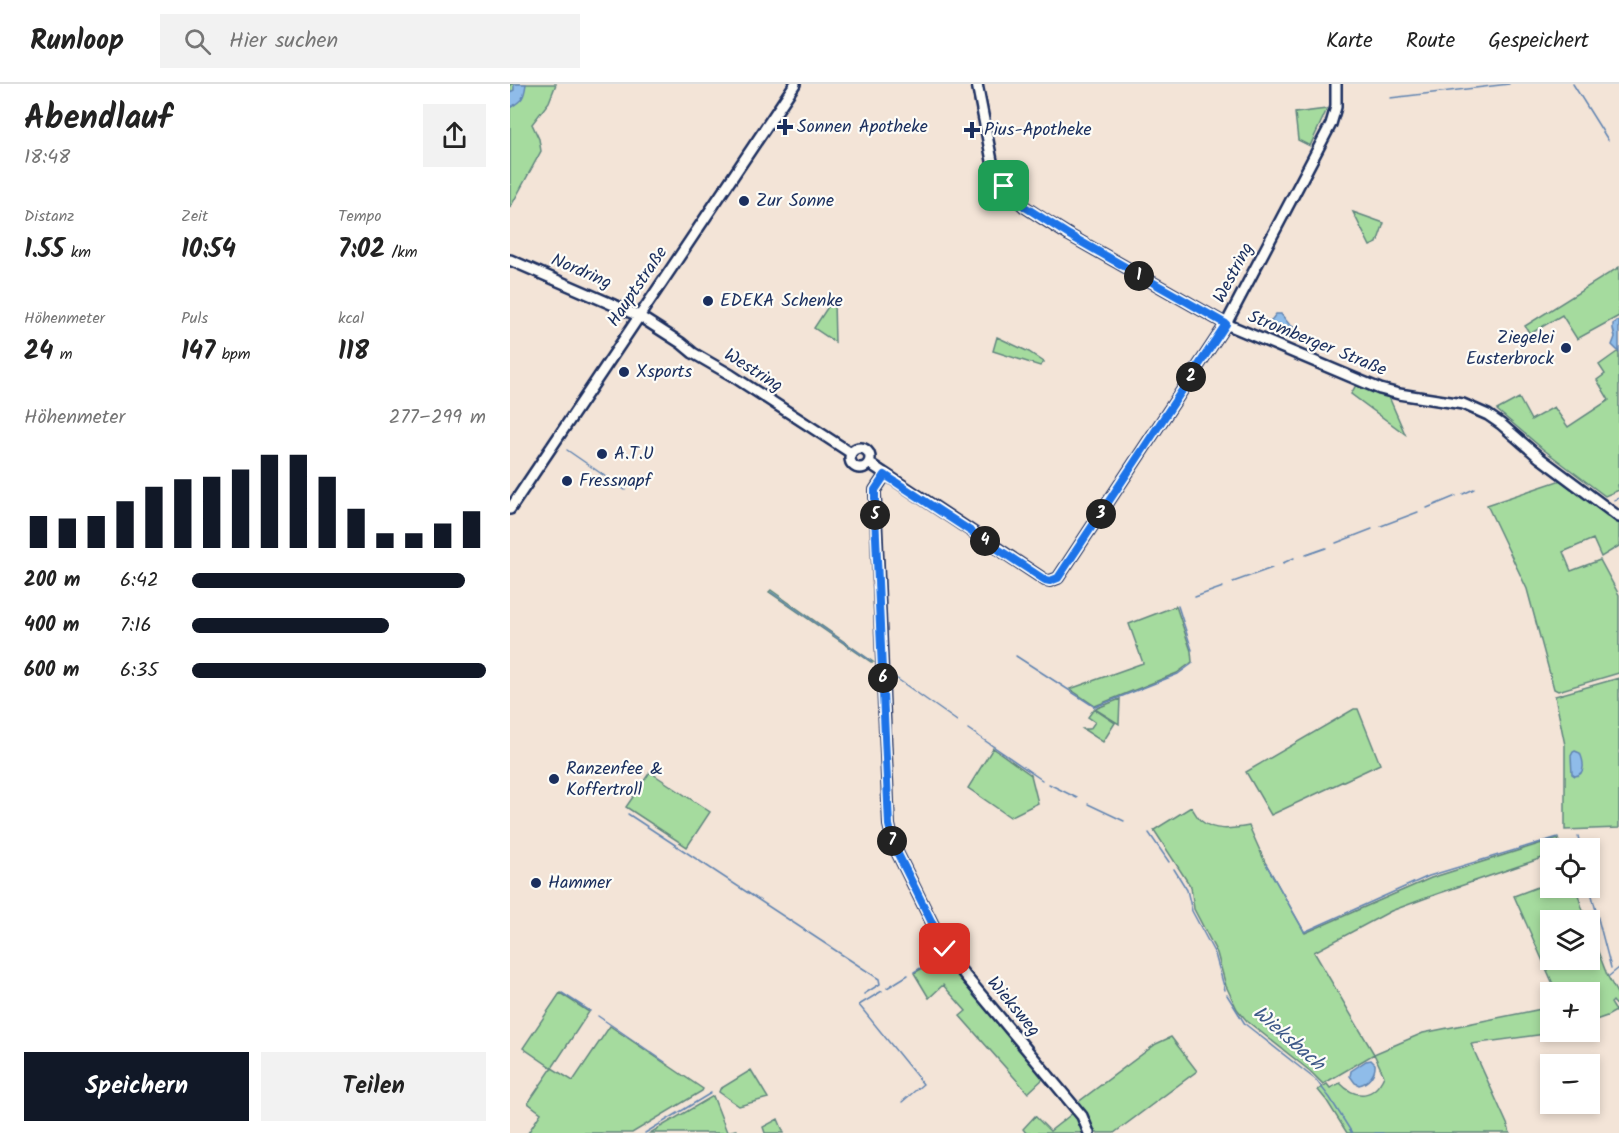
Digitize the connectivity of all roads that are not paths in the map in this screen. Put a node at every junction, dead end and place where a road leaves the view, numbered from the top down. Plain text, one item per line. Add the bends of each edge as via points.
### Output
1 (795, 84) edge
2 (977, 84) edge
3 (1336, 84) edge
4 (510, 260) edge
5 (639, 316) junction
6 (1226, 324) junction
7 (851, 453) junction
8 (869, 463) junction
9 (885, 475) junction
10 (510, 509) edge
11 (1619, 517) edge
12 (1089, 1133) edge

1 - 5 main road, Hauptstraße
2 - 6 main road, Stromberger Straße via 993,166 1013,196 1069,235
3 - 6 main road, Westring via 1331,124
4 - 5 main road, Nordring
5 - 7 main road, Westring
5 - 10 main road, Hauptstraße
6 - 9 main road, Westring via 1061,575 1054,580 1045,580
6 - 11 main road, Stromberger Straße via 1380,389 1476,409 1501,424
7 - 8 main road via 857,448 865,449
7 - 8 main road via 850,461 855,468
8 - 9 main road, Westring
9 - 12 main road, Wieksweg via 874,494 890,836 953,961 1082,1116

